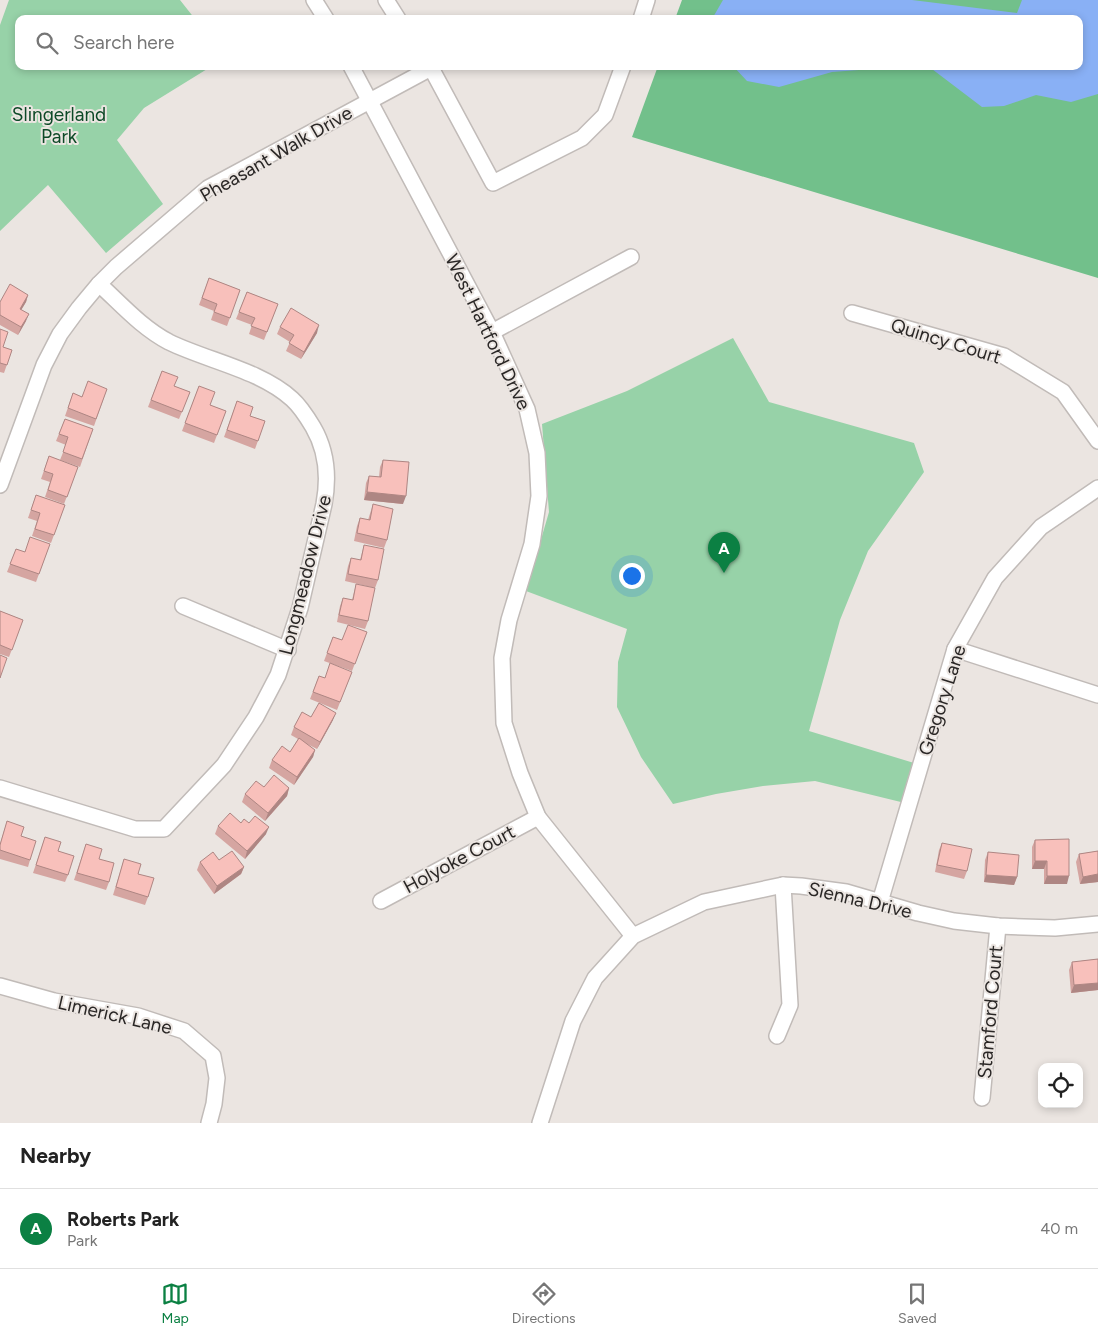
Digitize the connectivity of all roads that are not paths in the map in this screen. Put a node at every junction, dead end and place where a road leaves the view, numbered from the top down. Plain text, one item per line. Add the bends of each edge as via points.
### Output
1 (314, 0) edge
2 (386, 0) edge
3 (648, 0) edge
4 (323, 15) edge
5 (395, 15) edge
6 (642, 15) edge
7 (353, 70) edge
8 (425, 70) edge
9 (432, 70) edge
10 (622, 70) edge
11 (370, 102) junction
12 (631, 257) dead end
13 (99, 284) junction
14 (852, 313) dead end
15 (492, 332) junction
16 (1098, 441) edge
17 (0, 485) edge
18 (1098, 488) edge
19 (183, 606) dead end
20 (956, 649) junction
21 (288, 650) junction
22 (1098, 694) edge
23 (0, 788) edge
24 (538, 817) junction
25 (783, 886) junction
26 (381, 901) dead end
27 (880, 902) junction
28 (1098, 924) edge
29 (998, 926) junction
30 (633, 936) junction
31 (0, 986) edge
32 (777, 1036) dead end
33 (982, 1098) dead end
34 (209, 1123) edge
35 (540, 1123) edge

1 - 4 street
2 - 5 street
3 - 6 street
7 - 11 street, West Hartford Drive
8 - 11 street, Pheasant Walk Drive
9 - 10 street via 493,183 582,138 605,115
11 - 13 street, Pheasant Walk Drive via 208,188
11 - 15 street, West Hartford Drive
12 - 15 street
13 - 17 street, Pheasant Walk Drive via 60,334 44,365
13 - 21 street, Longmeadow Drive via 155,334 273,385 293,400 314,429 324,453 327,488
14 - 16 street, Quincy Court via 1004,356 1063,392
15 - 24 street, West Hartford Drive via 527,410 537,453 539,496 532,544 509,620 502,658 504,723
18 - 20 street, Gregory Lane via 1041,527 996,578
19 - 21 street
20 - 22 street
20 - 27 street, Gregory Lane
21 - 23 street, Longmeadow Drive via 256,717 224,765 164,829 135,829
24 - 26 street, Holyoke Court
24 - 30 street, West Hartford Drive
25 - 27 street, Sienna Drive via 821,888
25 - 30 street, Sienna Drive via 704,902
25 - 32 street via 790,1005
27 - 29 street, Sienna Drive via 954,921
28 - 29 street, Sienna Drive via 1055,928
29 - 33 street, Stamford Court
30 - 35 street, Sienna Drive via 595,978 573,1021
31 - 34 street, Limerick Lane via 54,1001 138,1016 184,1031 213,1056 218,1078

